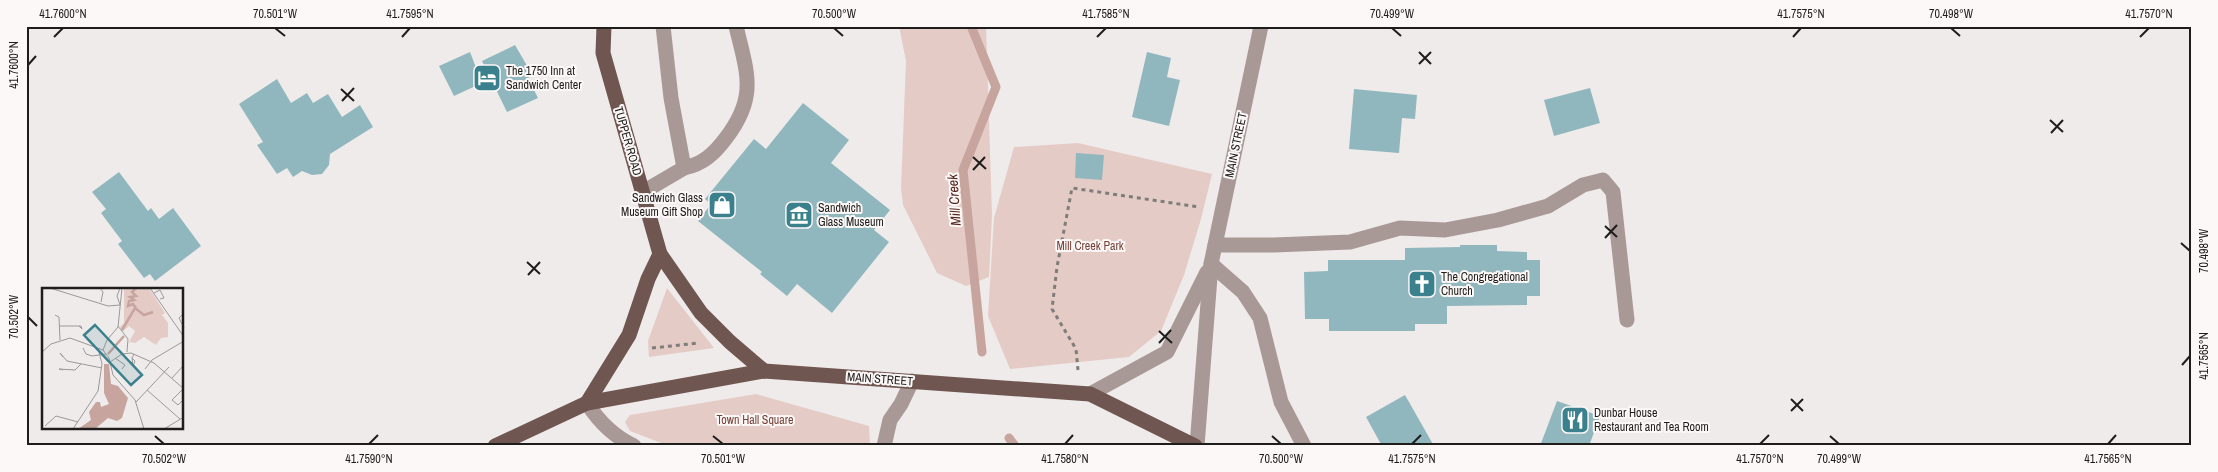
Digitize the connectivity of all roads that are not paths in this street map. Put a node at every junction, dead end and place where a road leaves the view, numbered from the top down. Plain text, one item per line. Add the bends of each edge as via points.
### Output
1 (604, 26) edge
2 (663, 26) edge
3 (736, 26) edge
4 (1261, 26) edge
5 (684, 168) junction
6 (643, 192) junction
7 (1215, 245) junction
8 (660, 254) junction
9 (1211, 264) junction
10 (1627, 320) dead end
11 (764, 371) junction
12 (912, 381) junction
13 (1085, 394) junction
14 (586, 403) junction
15 (495, 446) edge
16 (634, 446) edge
17 (884, 446) edge
18 (1196, 446) edge
19 (1304, 446) edge

1 - 6 main road, TUPPER ROAD via 603,53
2 - 5 street via 671,98
3 - 5 street via 747,70 748,98 738,123 715,153 697,165
4 - 7 street, MAIN STREET
5 - 6 street
6 - 8 main road, TUPPER ROAD
7 - 9 street, MAIN STREET
7 - 10 street via 1350,242 1400,228 1445,230 1548,206 1582,185 1603,180 1613,192
8 - 11 main road, TUPPER ROAD via 701,313
8 - 14 main road via 629,335
9 - 13 street, MAIN STREET via 1168,352
9 - 18 street, MAIN STREET
9 - 19 street via 1243,292 1260,318 1281,402
11 - 12 main road, MAIN STREET
11 - 14 main road, MAIN STREET
12 - 13 main road, MAIN STREET
12 - 17 street via 890,420
13 - 18 main road
14 - 15 main road, MAIN STREET
14 - 16 street via 611,433

